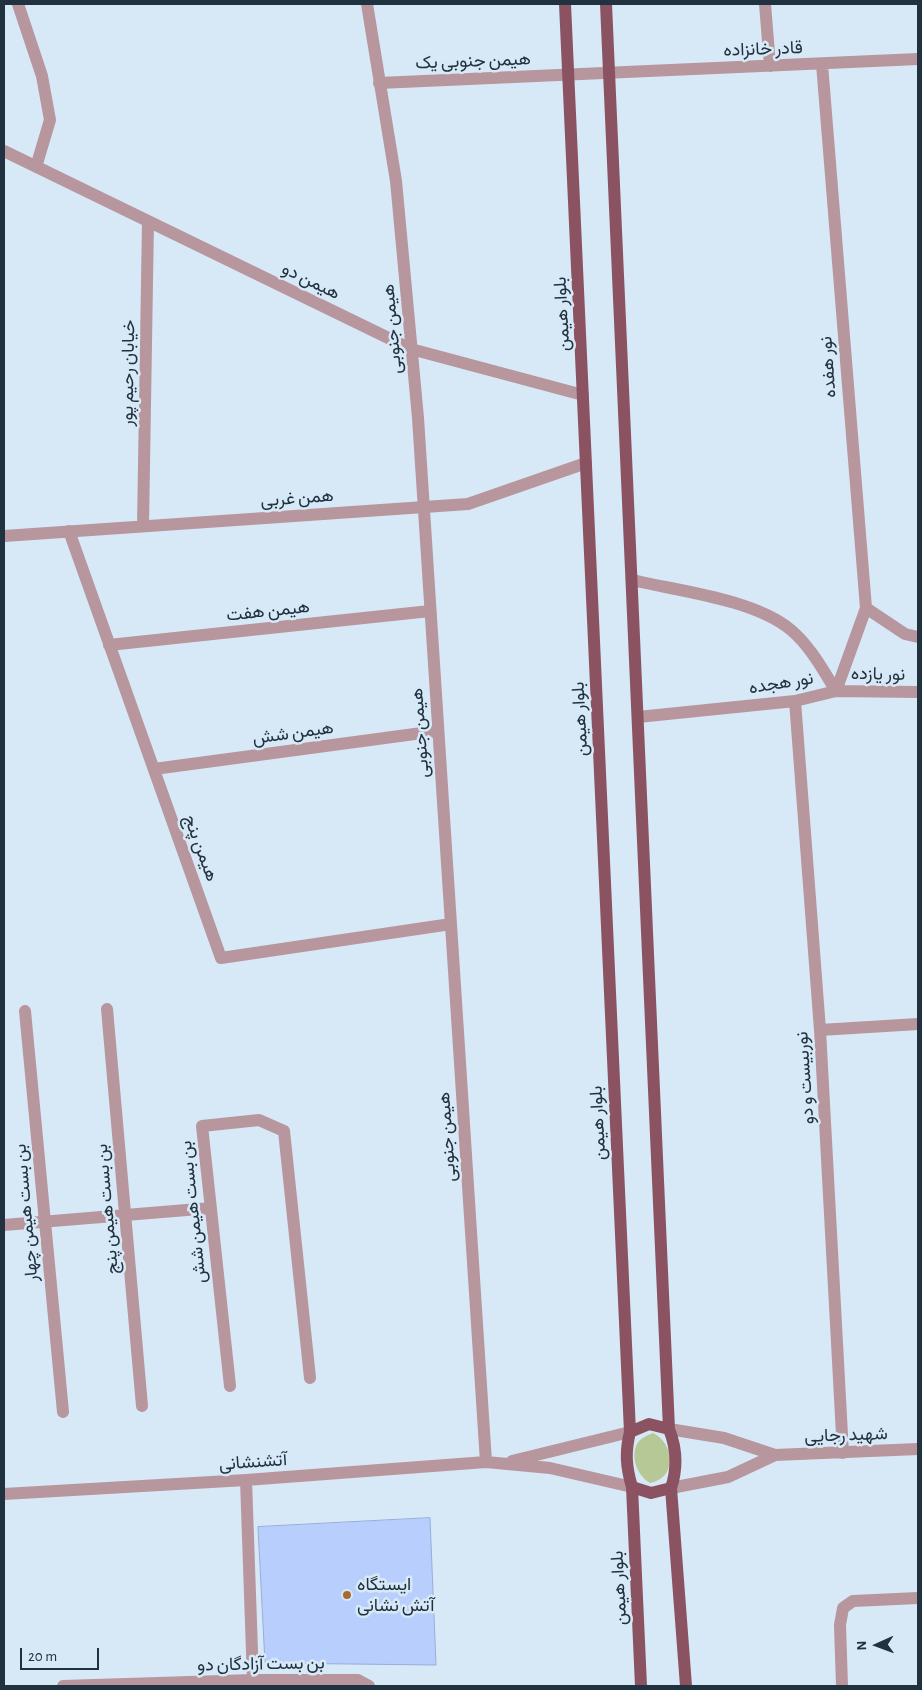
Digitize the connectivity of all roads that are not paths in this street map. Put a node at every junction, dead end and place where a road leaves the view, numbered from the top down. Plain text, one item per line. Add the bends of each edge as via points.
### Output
1 (18, 4) edge
2 (367, 4) edge
3 (565, 4) edge
4 (606, 4) edge
5 (765, 4) edge
6 (918, 59) edge
7 (822, 64) junction
8 (770, 66) junction
9 (610, 73) junction
10 (568, 75) junction
11 (379, 83) junction
12 (4, 151) edge
13 (36, 166) junction
14 (148, 221) junction
15 (412, 349) junction
16 (583, 395) junction
17 (586, 463) junction
18 (423, 507) junction
19 (143, 526) junction
20 (69, 531) junction
21 (4, 536) edge
22 (632, 580) junction
23 (866, 608) junction
24 (430, 611) junction
25 (918, 637) edge
26 (110, 645) junction
27 (836, 691) junction
28 (918, 692) edge
29 (795, 701) junction
30 (638, 717) junction
31 (437, 731) junction
32 (154, 769) junction
33 (451, 924) junction
34 (107, 1009) dead end
35 (24, 1011) dead end
36 (918, 1024) edge
37 (820, 1030) junction
38 (211, 1208) junction
39 (125, 1216) junction
40 (44, 1222) junction
41 (4, 1226) edge
42 (310, 1378) dead end
43 (230, 1386) dead end
44 (142, 1406) dead end
45 (62, 1412) dead end
46 (669, 1429) junction
47 (630, 1432) junction
48 (918, 1449) edge
49 (844, 1453) junction
50 (776, 1455) junction
51 (486, 1462) junction
52 (504, 1463) junction
53 (246, 1480) junction
54 (632, 1487) junction
55 (671, 1488) junction
56 (4, 1494) edge
57 (918, 1598) edge
58 (253, 1680) junction
59 (361, 1684) edge
60 (63, 1686) edge
61 (641, 1686) edge
62 (686, 1686) edge
63 (842, 1686) edge

1 - 13 street via 42,76 50,120
2 - 11 street, هیمن جنوبی
3 - 10 main road, بلوار هیمن
4 - 9 main road
5 - 8 street
6 - 7 street, قادر خانزاده
7 - 8 street, قادر خانزاده
7 - 23 street, نور هفده
8 - 9 street, قادر خانزاده
9 - 10 street, قادر خانزاده
9 - 22 main road
10 - 11 street, هیمن جنوبی یک
10 - 16 main road, بلوار هیمن
11 - 15 street, هیمن جنوبی via 396,180
12 - 13 street, هیمن دو
13 - 14 street, هیمن دو
14 - 15 street, هیمن دو
14 - 19 street, خیابان رحیم پور
15 - 16 street, هیمن دو
15 - 18 street, هیمن جنوبی
16 - 17 main road, بلوار هیمن
17 - 18 street, همن غربی via 468,504
17 - 47 main road, بلوار هیمن
18 - 19 street, همن غربی
18 - 24 street, هیمن جنوبی
19 - 20 street, همن غربی
20 - 21 street, همن غربی
20 - 26 street, هیمن پنج
22 - 27 street, نور هجده via 749,606 790,629 811,652
22 - 30 main road
23 - 25 street via 905,634
23 - 27 street, نور یازده
24 - 26 street, هیمن هفت
24 - 31 street, هیمن جنوبی
26 - 32 street, هیمن پنج
27 - 28 street, نور یازده
27 - 29 street, نور هجده
29 - 30 street, نور هجده
29 - 37 street, نوربیست و دو
30 - 46 main road
31 - 32 street, هیمن شش
31 - 33 street, هیمن جنوبی
32 - 33 street, هیمن پنج via 221,958
33 - 51 street, هیمن جنوبی
34 - 39 street, بن بست هیمن پنج
35 - 40 street, بن بست هیمن چهار
36 - 37 street
37 - 49 street, نوربیست و دو
38 - 39 street
38 - 42 street, بن بست هیمن شش via 202,1126 259,1120 284,1131
38 - 43 street, بن بست هیمن شش
39 - 40 street
39 - 44 street, بن بست هیمن پنج
40 - 41 street
40 - 45 street, بن بست هیمن چهار
46 - 47 main road via 649,1424
46 - 50 street, شهید رجایی via 724,1438
46 - 55 main road via 677,1459
47 - 52 street, آتشنشانی
47 - 54 main road via 625,1450 626,1470
48 - 49 street, شهید رجایی
49 - 50 street, شهید رجایی
50 - 55 street, شهید رجایی via 728,1477
51 - 52 street, آتشنشانی
51 - 53 street, آتشنشانی
52 - 54 street, آتشنشانی via 579,1474
53 - 56 street, آتشنشانی
53 - 58 street
54 - 55 main road via 651,1493
54 - 61 main road, بلوار هیمن
55 - 62 main road
57 - 63 street via 853,1601 843,1608 840,1625
58 - 59 street, بن بست آزادگان دو
58 - 60 street, بن بست آزادگان دو

